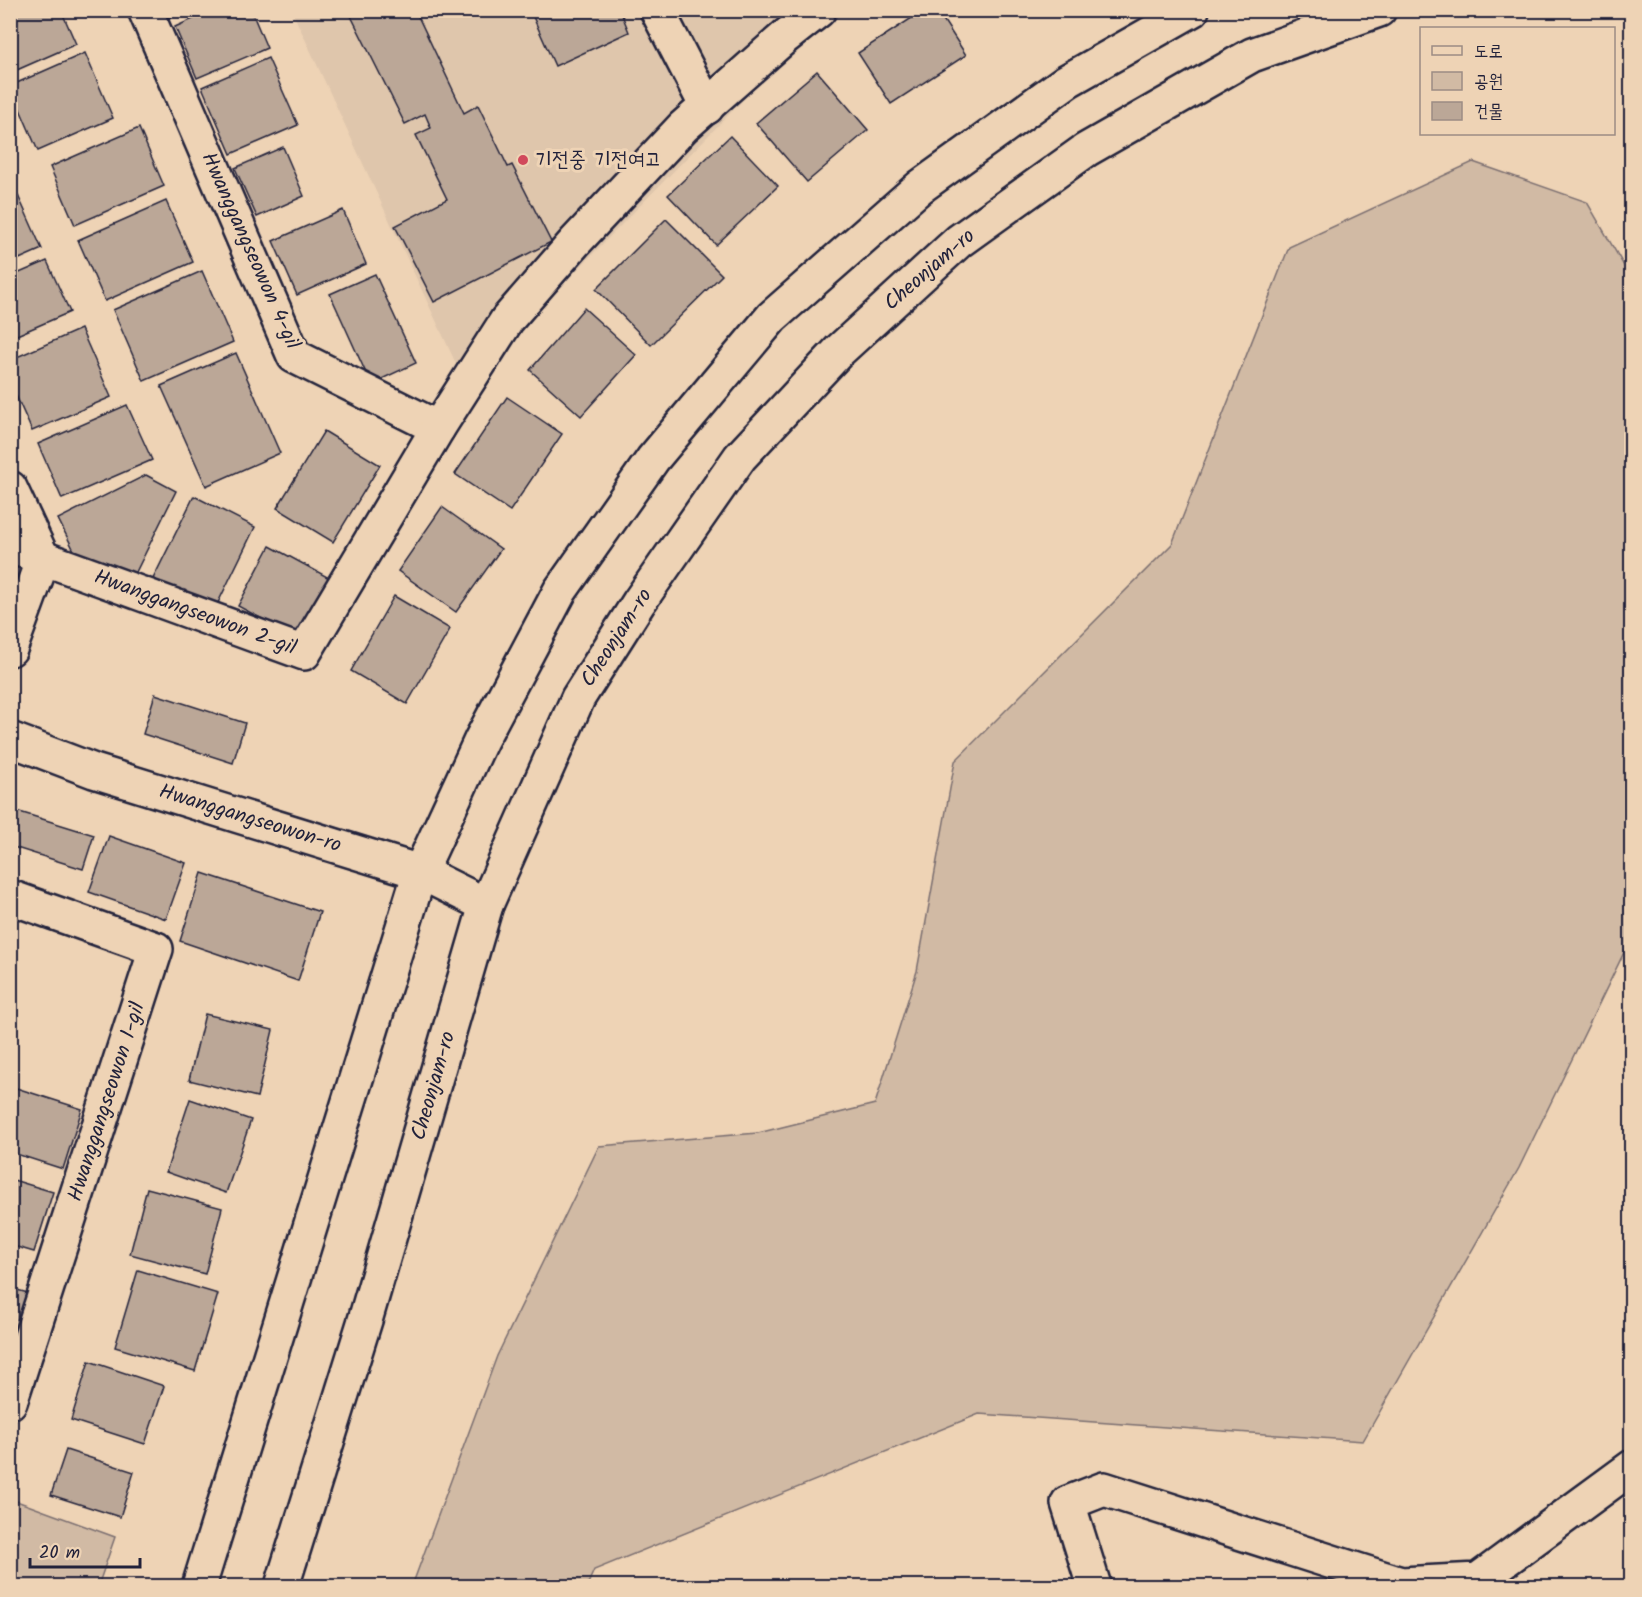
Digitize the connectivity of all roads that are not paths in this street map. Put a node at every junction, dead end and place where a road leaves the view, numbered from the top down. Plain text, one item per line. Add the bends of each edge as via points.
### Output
1 (145, 10) edge
2 (657, 10) edge
3 (819, 10) edge
4 (1192, 10) edge
5 (1379, 10) edge
6 (707, 107) junction
7 (438, 428) junction
8 (10, 488) edge
9 (10, 546) edge
10 (43, 559) junction
11 (10, 649) edge
12 (10, 739) edge
13 (420, 872) junction
14 (10, 897) edge
15 (486, 905) junction
16 (10, 1402) edge
17 (1632, 1467) edge
18 (200, 1587) edge
19 (282, 1587) edge
20 (1094, 1587) edge

1 - 7 street, Hwanggangseowon 4-gil via 294,356
2 - 6 street
3 - 6 street
4 - 13 street via 1067,81 920,187 772,317 653,459 560,591 481,740
5 - 15 street, Cheonjam-ro via 1252,55 1086,150 959,241 840,350 740,457 639,602 578,698
6 - 7 street via 683,127 582,234 507,320
7 - 10 street, Hwanggangseowon 2-gil via 304,653
8 - 10 street
9 - 10 street, Hwanggangseowon 2-gil
10 - 11 street
12 - 13 street, Hwanggangseowon-ro via 94,771
13 - 15 street, Hwanggangseowon-ro
13 - 18 street
14 - 16 street, Hwanggangseowon 1-gil via 156,949
15 - 19 street, Cheonjam-ro via 366,1317
17 - 20 street via 1478,1580 1401,1584 1104,1489 1068,1503

